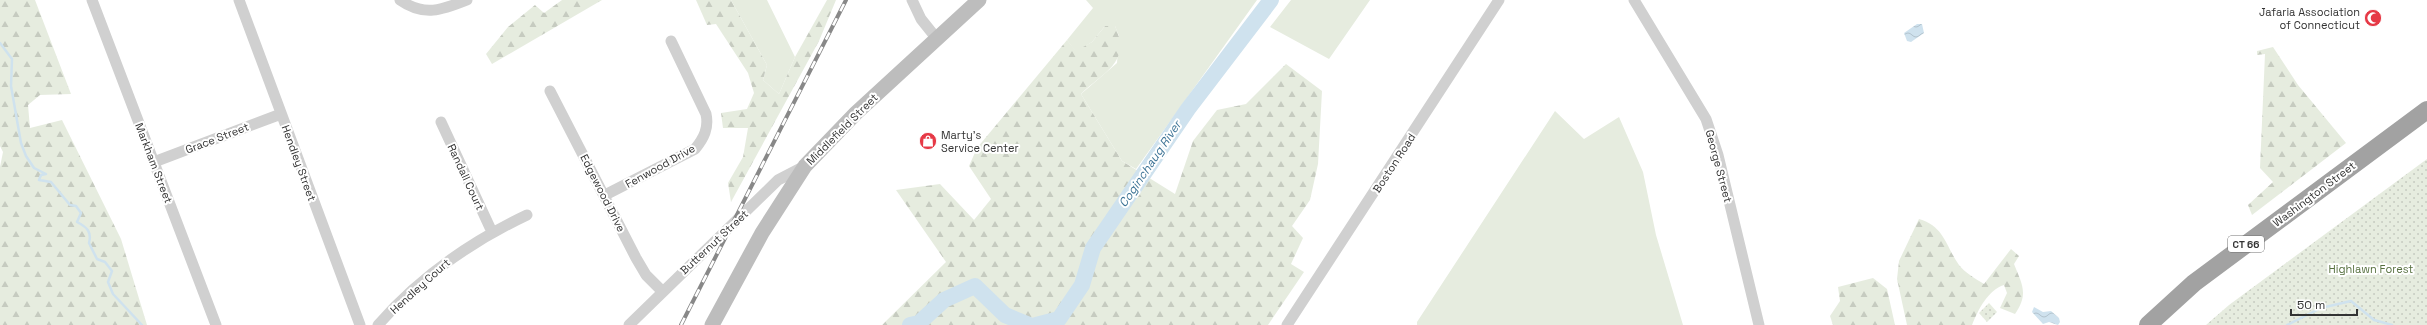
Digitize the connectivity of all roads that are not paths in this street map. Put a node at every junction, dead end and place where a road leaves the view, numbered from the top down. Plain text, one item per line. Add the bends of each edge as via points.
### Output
1 (92, 0) edge
2 (239, 0) edge
3 (400, 0) edge
4 (467, 0) edge
5 (912, 0) edge
6 (979, 0) edge
7 (1499, 0) edge
8 (1634, 0) edge
9 (937, 39) junction
10 (671, 41) dead end
11 (550, 91) dead end
12 (2427, 110) edge
13 (281, 114) junction
14 (441, 122) dead end
15 (154, 162) junction
16 (805, 166) junction
17 (605, 195) junction
18 (527, 215) dead end
19 (492, 232) junction
20 (662, 291) junction
21 (216, 325) edge
22 (360, 325) edge
23 (378, 325) edge
24 (629, 325) edge
25 (712, 325) edge
26 (1287, 325) edge
27 (1759, 325) edge
28 (2148, 325) edge

1 - 15 street, Markham Street
2 - 13 street, Hendley Street
3 - 4 street via 408,6 426,10 443,10
5 - 9 street via 921,19
6 - 9 main road, Middlefield Street
7 - 26 street, Boston Road
8 - 27 street, George Street via 1706,118 1718,155
9 - 16 main road, Middlefield Street via 856,113
10 - 17 street, Fenwood Drive via 706,114 708,124 703,139 694,149
11 - 17 street, Edgewood Drive
12 - 28 highway, Washington Street / CT 66 via 2194,283
13 - 15 street, Grace Street
13 - 22 street, Hendley Street
14 - 19 street, Randall Court
15 - 21 street, Markham Street
16 - 20 street, Butternut Street via 778,180
16 - 25 main road, Middlefield Street via 762,233
17 - 20 street, Edgewood Drive via 646,275
18 - 19 street, Hendley Court
19 - 23 street, Hendley Court via 461,251 430,275
20 - 24 street, Butternut Street

